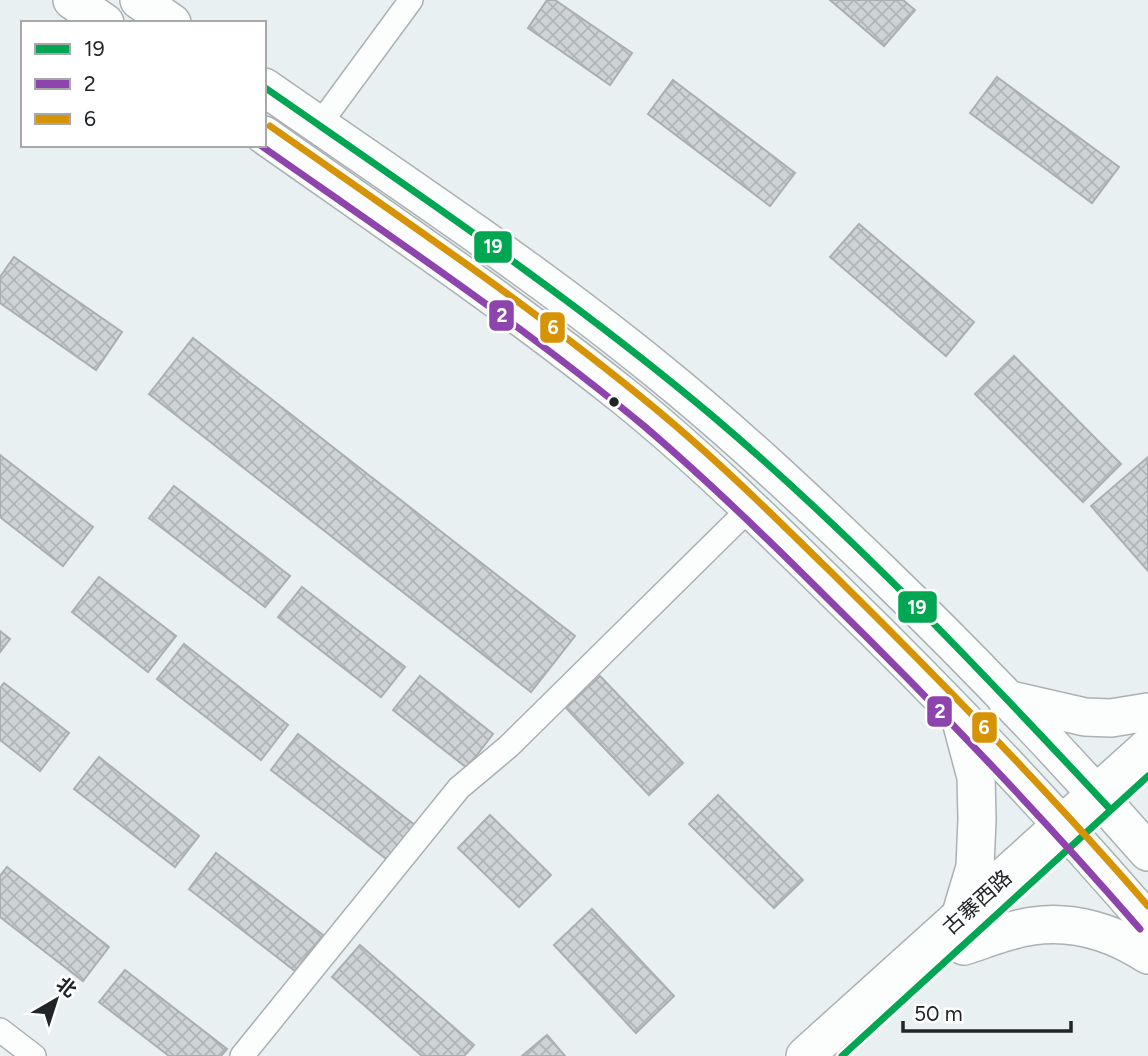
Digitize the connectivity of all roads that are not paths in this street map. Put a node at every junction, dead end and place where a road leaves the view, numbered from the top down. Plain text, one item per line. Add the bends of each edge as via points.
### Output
1 (72, 0) edge
2 (139, 0) edge
3 (411, 0) edge
4 (102, 21) edge
5 (169, 21) edge
6 (266, 88) edge
7 (319, 125) junction
8 (266, 136) edge
9 (751, 508) junction
10 (1006, 699) junction
11 (1148, 712) edge
12 (960, 716) junction
13 (1148, 747) edge
14 (1148, 776) edge
15 (1103, 802) junction
16 (1070, 832) junction
17 (1148, 852) edge
18 (1148, 922) edge
19 (961, 932) junction
20 (1148, 955) edge
21 (0, 1030) edge
22 (34, 1056) edge
23 (242, 1056) edge
24 (805, 1056) edge
25 (842, 1056) edge

1 - 4 main road
2 - 5 main road
3 - 7 street
6 - 7 main road
7 - 10 main road via 521,266 656,369 782,476
8 - 9 main road via 525,320 628,400
9 - 12 main road
9 - 23 street via 509,746 459,788
10 - 11 main road via 1085,717
10 - 15 main road
12 - 16 main road
12 - 19 main road via 976,778 977,824 975,867
13 - 15 main road, 古寨西路
14 - 15 main road, 古寨西路
15 - 16 main road, 古寨西路
15 - 17 main road
16 - 18 main road
16 - 19 main road, 古寨西路
19 - 20 main road via 1071,924 1122,939
19 - 24 main road, 古寨西路
19 - 25 main road, 古寨西路
21 - 22 street

